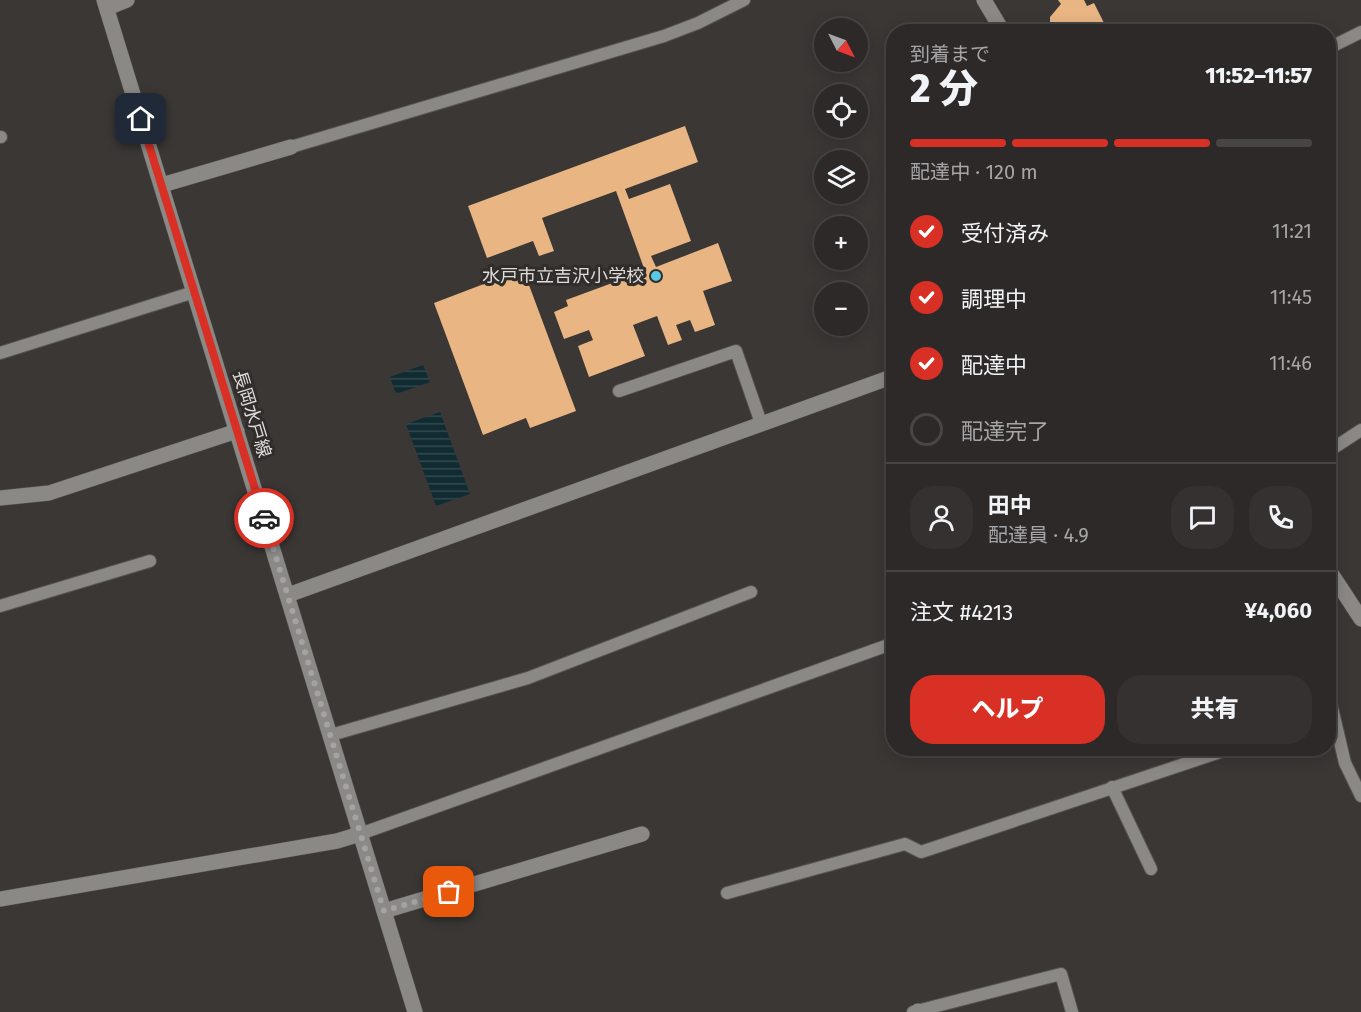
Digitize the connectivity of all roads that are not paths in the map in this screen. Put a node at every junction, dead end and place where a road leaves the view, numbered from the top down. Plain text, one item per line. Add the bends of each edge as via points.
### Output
1 (127, 0) edge
2 (744, 0) edge
3 (984, 0) edge
4 (106, 4) edge
5 (998, 24) edge
6 (1361, 32) edge
7 (1336, 44) edge
8 (291, 147) joint
9 (162, 185) junction
10 (194, 292) junction
11 (0, 353) edge
12 (886, 379) edge
13 (619, 391) dead end
14 (761, 423) junction
15 (1361, 430) edge
16 (237, 431) junction
17 (1336, 446) edge
18 (0, 498) edge
19 (150, 561) dead end
20 (1336, 581) edge
21 (751, 592) dead end
22 (288, 595) junction
23 (0, 606) edge
24 (1361, 619) edge
25 (886, 646) edge
26 (1336, 733) edge
27 (331, 735) junction
28 (1207, 756) edge
29 (1112, 787) junction
30 (1361, 796) edge
31 (360, 834) junction
32 (642, 834) dead end
33 (1151, 869) dead end
34 (727, 892) dead end
35 (0, 899) edge
36 (384, 911) junction
37 (416, 1012) edge
38 (916, 1012) edge
39 (1072, 1012) edge

1 - 4 street
2 - 8 lane via 664,36
3 - 5 street
4 - 9 street, 長岡水戸線
6 - 7 lane
8 - 9 street
9 - 10 street, 長岡水戸線
10 - 11 lane
10 - 16 street, 長岡水戸線
12 - 14 street
13 - 14 lane via 736,351
14 - 22 street
15 - 17 lane
16 - 18 street via 50,493
16 - 22 street, 長岡水戸線
19 - 23 lane
20 - 24 street
21 - 27 lane via 528,678
22 - 27 street, 長岡水戸線
25 - 31 lane
26 - 30 lane
27 - 31 street, 長岡水戸線
28 - 29 lane
29 - 33 lane
29 - 34 lane via 921,852 905,844
31 - 35 street
31 - 36 street, 長岡水戸線
32 - 36 street
36 - 37 street, 長岡水戸線
38 - 39 lane via 1061,974

